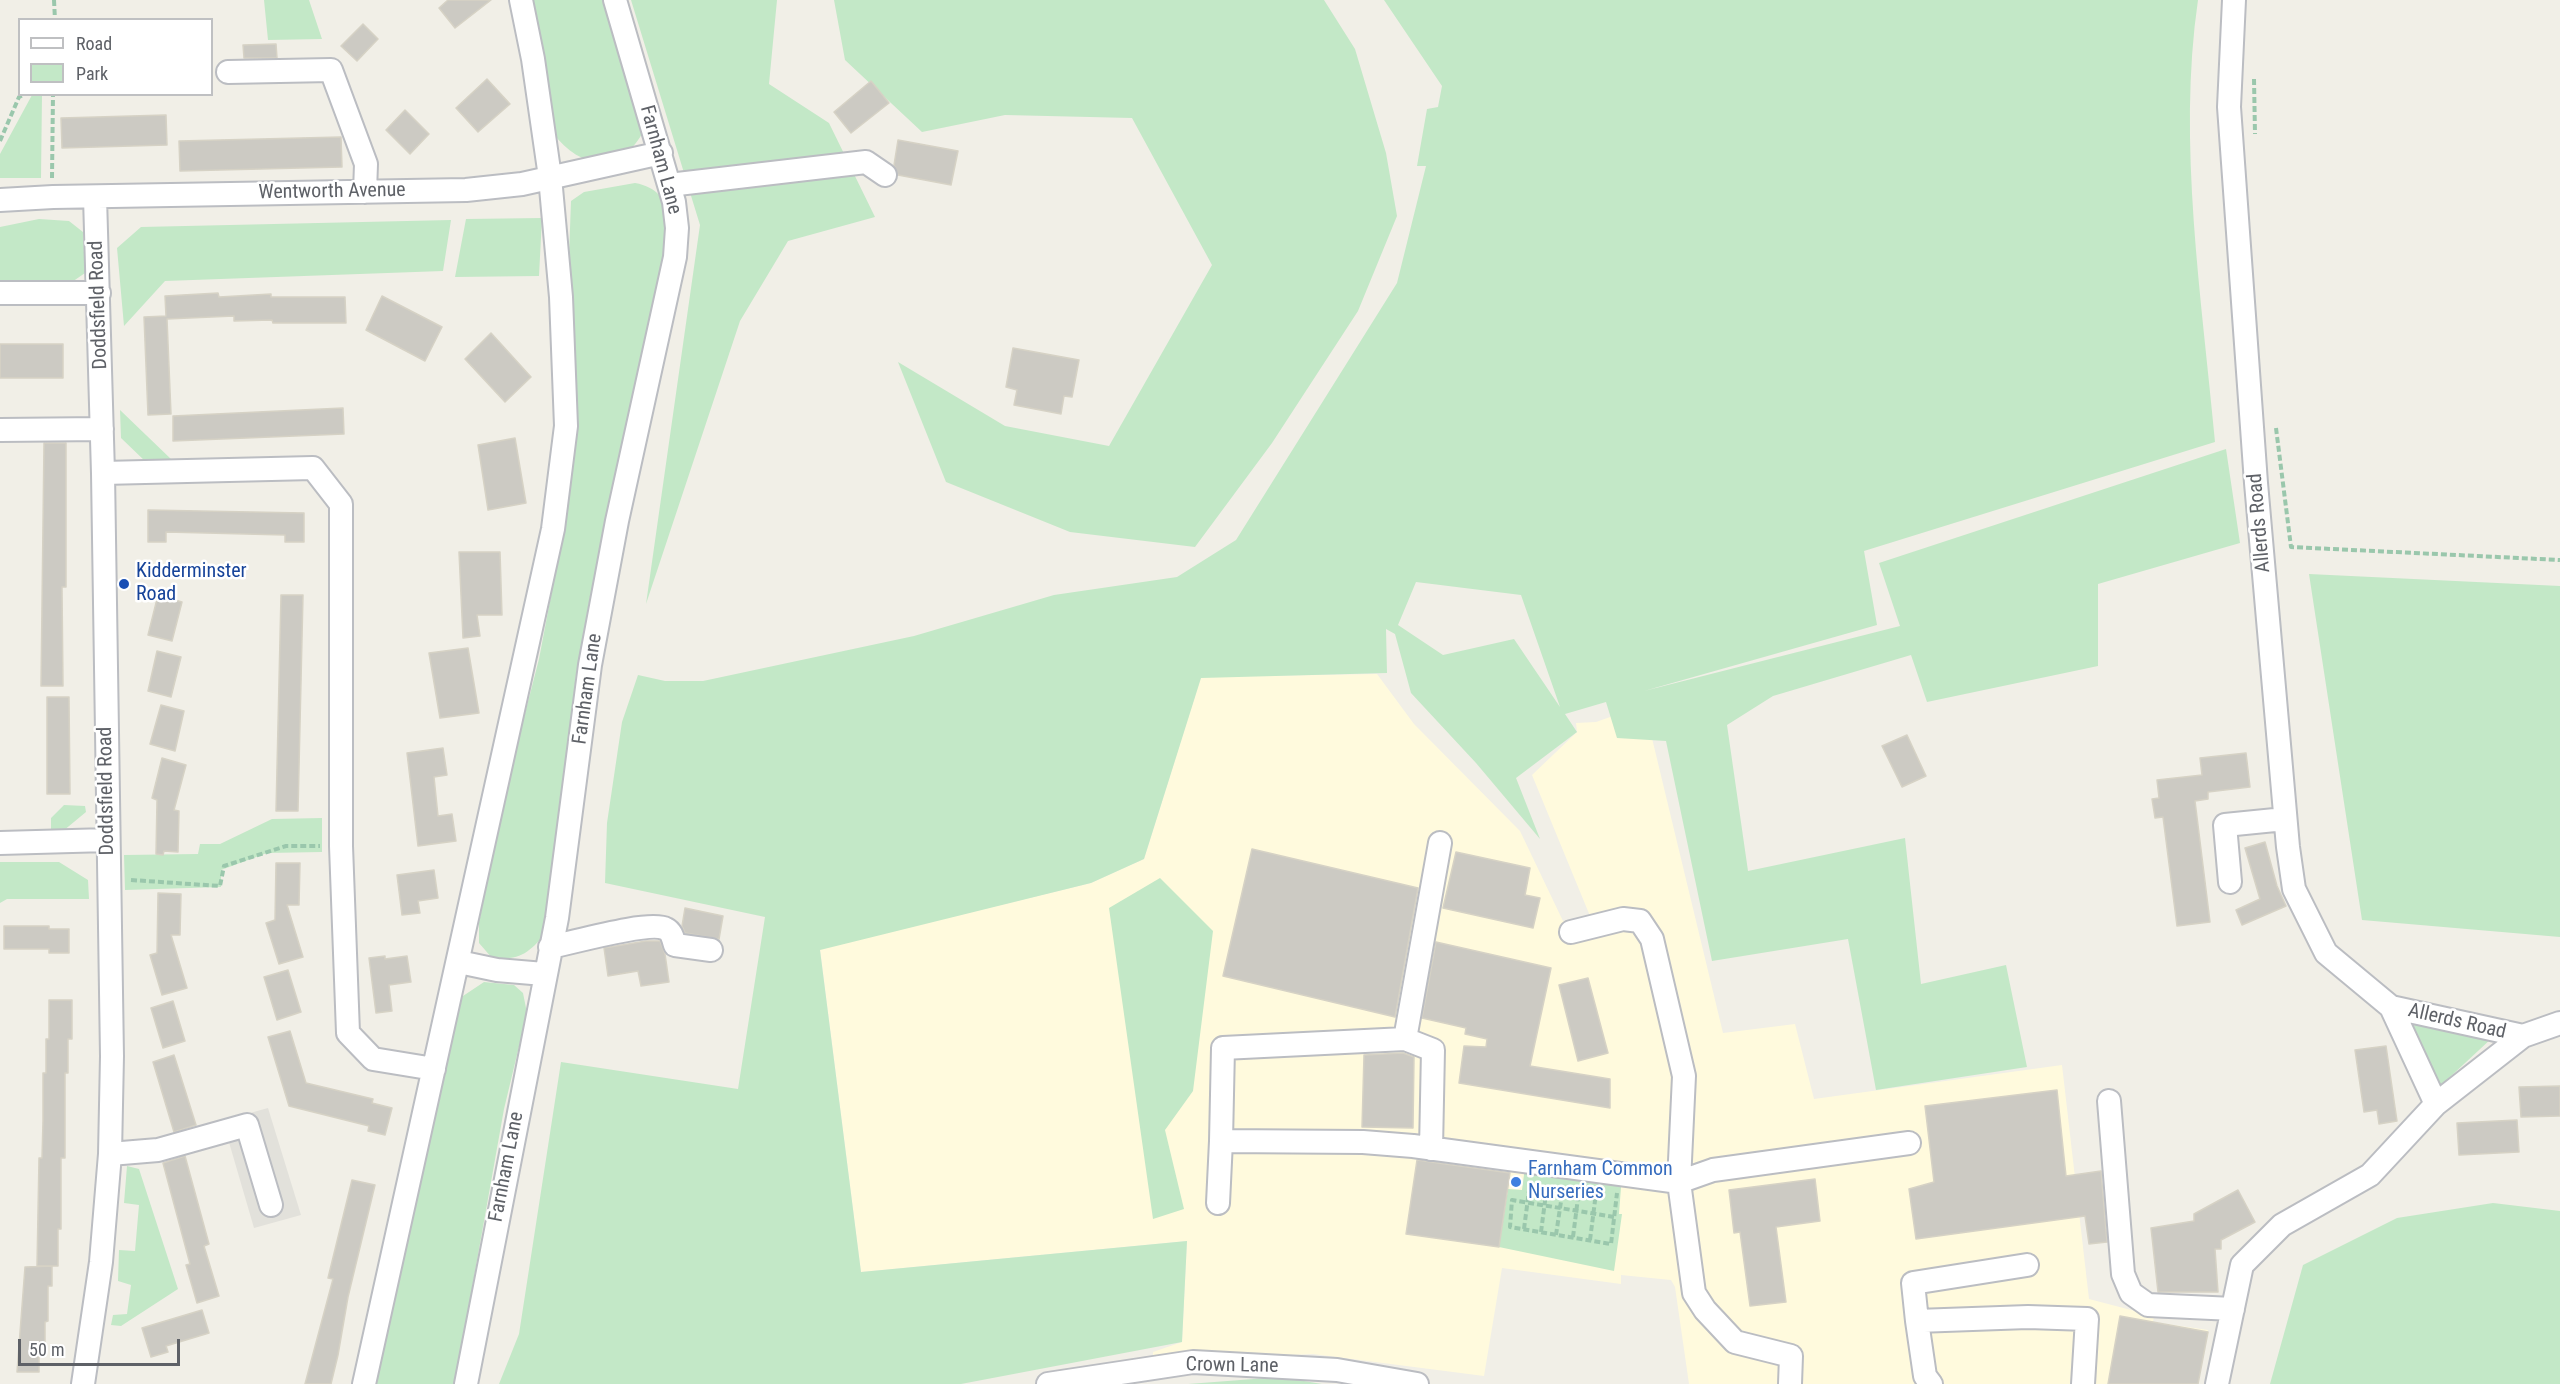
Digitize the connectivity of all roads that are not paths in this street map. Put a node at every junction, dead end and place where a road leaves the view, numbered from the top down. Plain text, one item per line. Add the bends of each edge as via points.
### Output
1 (521, 0) edge
2 (615, 0) edge
3 (2234, 0) edge
4 (228, 72) dead end
5 (661, 153) junction
6 (885, 175) dead end
7 (550, 177) junction
8 (669, 185) junction
9 (365, 192) junction
10 (94, 197) junction
11 (0, 200) edge
12 (0, 293) edge
13 (99, 293) junction
14 (0, 429) edge
15 (102, 429) junction
16 (104, 473) junction
17 (2285, 819) junction
18 (108, 840) junction
19 (0, 843) edge
20 (1440, 843) dead end
21 (2230, 882) dead end
22 (1571, 932) dead end
23 (550, 947) junction
24 (711, 950) dead end
25 (459, 962) junction
26 (544, 974) junction
27 (2391, 1007) junction
28 (2560, 1023) edge
29 (2523, 1036) junction
30 (1405, 1039) junction
31 (434, 1069) junction
32 (2109, 1101) dead end
33 (2436, 1104) junction
34 (1221, 1141) junction
35 (1909, 1143) dead end
36 (1431, 1149) junction
37 (110, 1154) junction
38 (1679, 1182) junction
39 (1218, 1203) dead end
40 (271, 1205) dead end
41 (2027, 1265) dead end
42 (2233, 1309) junction
43 (1917, 1322) junction
44 (83, 1384) edge
45 (364, 1384) edge
46 (466, 1384) edge
47 (1048, 1384) edge
48 (1417, 1384) edge
49 (1790, 1384) edge
50 (1931, 1384) edge
51 (2083, 1384) edge
52 (2217, 1384) edge

1 - 7 street
2 - 5 street, Farnham Lane
3 - 17 street, Allerds Road via 2229,107
4 - 9 street via 331,70 366,164
5 - 7 street, Wentworth Avenue
5 - 8 street, Farnham Lane
6 - 8 street via 866,162
7 - 9 street, Wentworth Avenue via 466,190
7 - 25 street via 561,297 566,426 553,529
8 - 23 street, Farnham Lane via 677,228 675,257 590,665
9 - 10 street, Wentworth Avenue
10 - 11 street, Wentworth Avenue
10 - 13 street, Doddsfield Road
12 - 13 street
13 - 15 street, Doddsfield Road
14 - 15 street
15 - 16 street, Doddsfield Road
16 - 18 street, Doddsfield Road
16 - 31 street via 313,468 341,504 341,846 348,1034 373,1059
17 - 21 street via 2225,825
17 - 27 street, Allerds Road via 2294,889 2326,953
18 - 19 street
18 - 37 street, Doddsfield Road
20 - 30 street
22 - 38 street via 1623,919 1640,921 1652,939 1684,1076
23 - 24 street via 655,927 665,928 675,945 682,948
23 - 26 street, Farnham Lane
25 - 26 street
25 - 31 street
26 - 46 street, Farnham Lane
27 - 29 street, Allerds Road
27 - 33 street, Allerds Road
28 - 29 street
29 - 33 street
30 - 34 street via 1223,1048
30 - 36 street via 1433,1050
31 - 45 street
32 - 42 street via 2123,1274 2131,1293 2148,1305
33 - 42 street via 2370,1175 2282,1225 2242,1265
34 - 36 street via 1363,1142
34 - 39 street
35 - 38 street via 1713,1170
36 - 38 street
37 - 40 street via 158,1150 247,1125
37 - 44 street, Doddsfield Road via 101,1262
38 - 49 street via 1694,1293 1735,1342 1791,1356
41 - 43 street via 1913,1283
42 - 52 street
43 - 50 street via 1925,1376
43 - 51 street via 2028,1317 2087,1319
47 - 48 street, Crown Lane via 1193,1362 1337,1370

